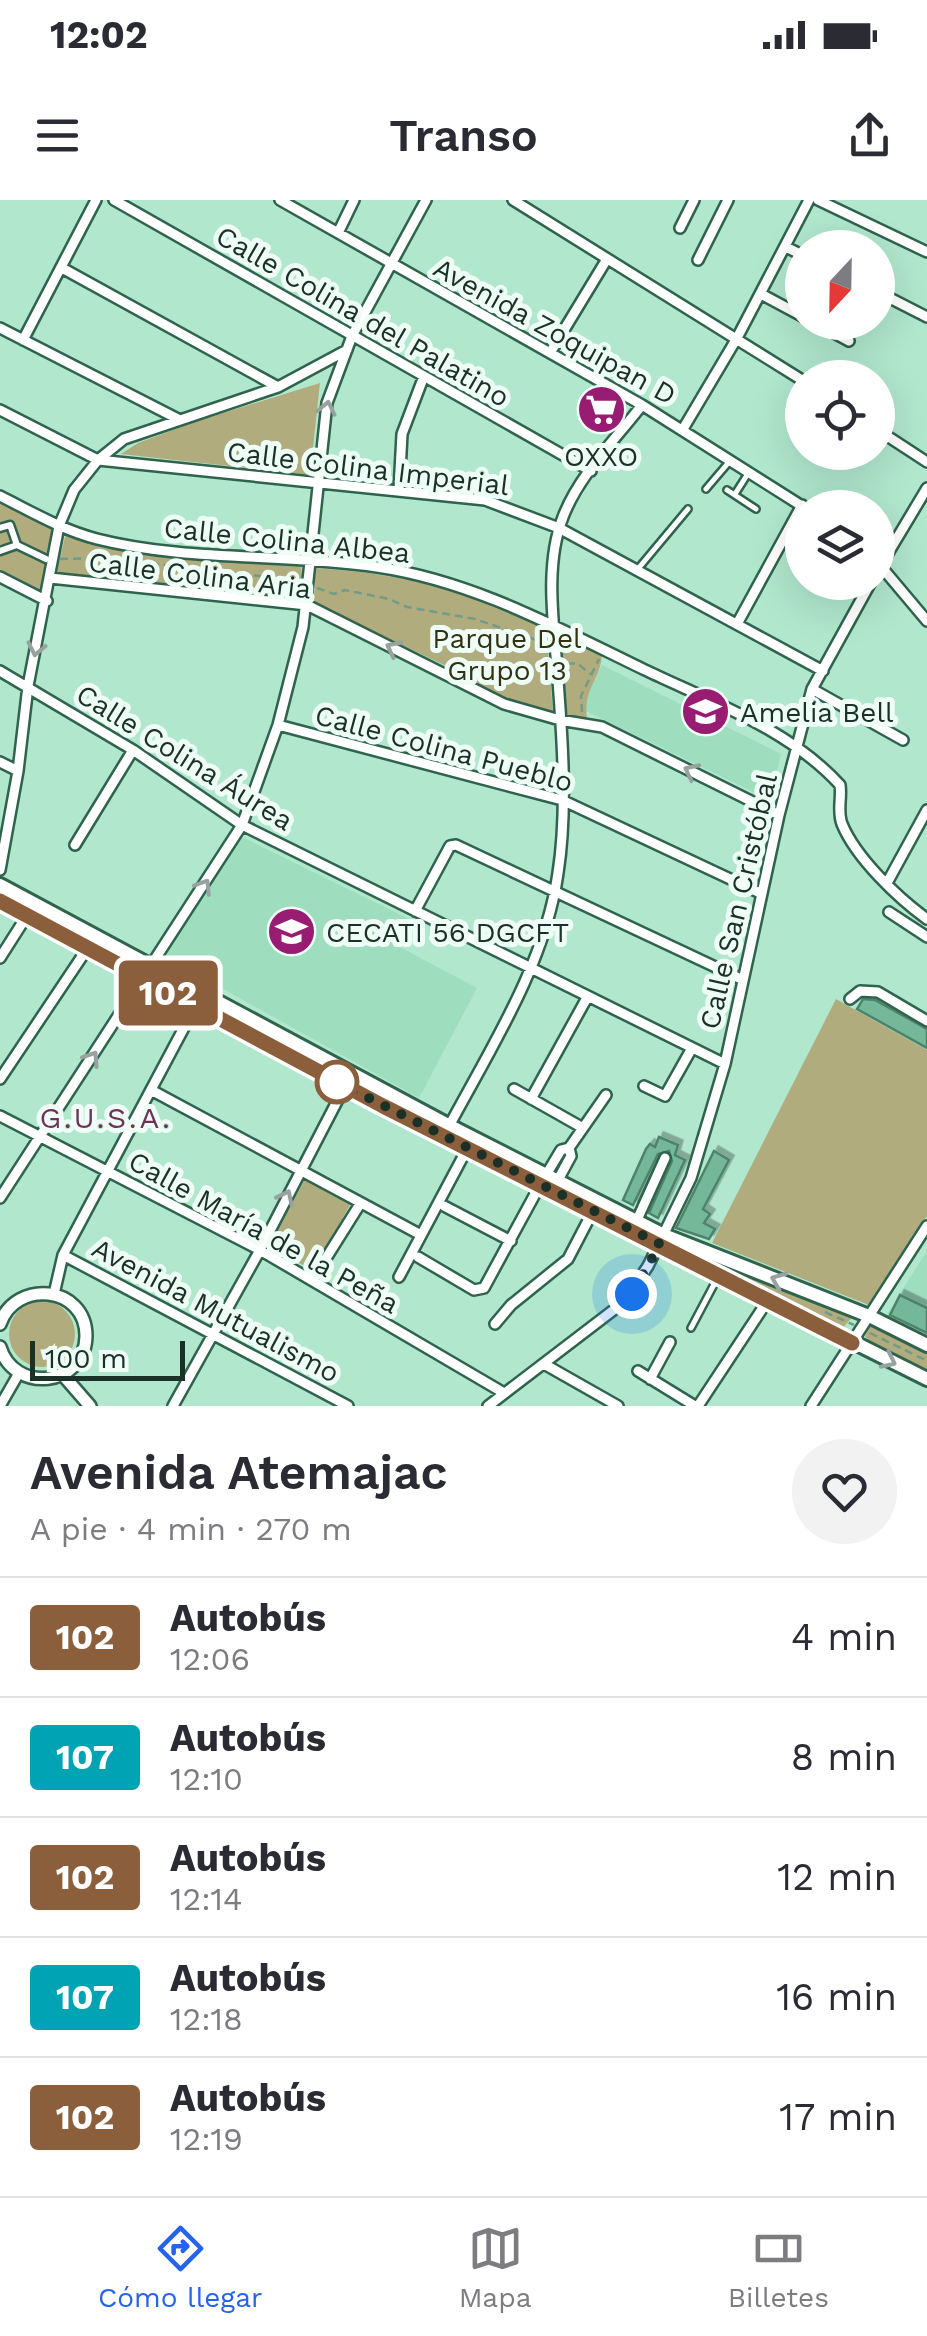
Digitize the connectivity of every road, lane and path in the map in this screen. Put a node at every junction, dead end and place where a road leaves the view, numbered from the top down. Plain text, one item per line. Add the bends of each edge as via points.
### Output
1 (96, 200) edge
2 (114, 200) edge
3 (280, 200) edge
4 (354, 200) edge
5 (426, 200) edge
6 (513, 200) edge
7 (694, 200) edge
8 (728, 200) edge
9 (809, 200) edge
10 (818, 200) edge
11 (680, 228) dead end
12 (794, 230) edge
13 (338, 233) junction
14 (785, 249) edge
15 (927, 252) edge
16 (607, 259) junction
17 (698, 260) dead end
18 (392, 265) junction
19 (62, 268) junction
20 (761, 294) junction
21 (895, 301) edge
22 (785, 307) edge
23 (927, 317) edge
24 (0, 328) edge
25 (352, 336) junction
26 (737, 338) junction
27 (23, 340) junction
28 (347, 350) junction
29 (550, 353) junction
30 (785, 369) edge
31 (424, 376) junction
32 (278, 387) junction
33 (642, 405) junction
34 (0, 410) edge
35 (178, 419) junction
36 (683, 429) junction
37 (895, 441) edge
38 (98, 460) junction
39 (730, 460) junction
40 (927, 462) edge
41 (590, 471) junction
42 (748, 472) junction
43 (318, 481) junction
44 (927, 488) edge
45 (706, 489) dead end
46 (399, 490) junction
47 (726, 490) dead end
48 (734, 494) junction
49 (785, 494) edge
50 (0, 496) edge
51 (688, 509) dead end
52 (756, 509) dead end
53 (59, 526) junction
54 (0, 528) edge
55 (559, 528) junction
56 (785, 539) edge
57 (895, 539) edge
58 (17, 545) junction
59 (0, 551) edge
60 (46, 559) dead end
61 (58, 560) dead end
62 (308, 562) junction
63 (637, 570) junction
64 (0, 578) edge
65 (50, 578) junction
66 (307, 583) junction
67 (895, 584) edge
68 (46, 600) junction
69 (861, 600) edge
70 (307, 606) junction
71 (927, 621) edge
72 (737, 624) junction
73 (551, 625) junction
74 (548, 644) dead end
75 (602, 653) dead end
76 (556, 666) junction
77 (0, 671) edge
78 (823, 671) junction
79 (591, 676) junction
80 (28, 686) junction
81 (812, 689) junction
82 (583, 718) dead end
83 (560, 720) junction
84 (278, 725) junction
85 (903, 740) dead end
86 (797, 745) junction
87 (133, 750) junction
88 (0, 762) edge
89 (18, 771) junction
90 (562, 800) junction
91 (927, 810) edge
92 (778, 814) junction
93 (242, 825) junction
94 (923, 828) edge
95 (75, 845) dead end
96 (0, 870) edge
97 (887, 883) junction
98 (0, 884) edge
99 (556, 890) junction
100 (760, 894) junction
101 (0, 901) edge
102 (31, 911) junction
103 (416, 911) junction
104 (888, 912) dead end
105 (927, 918) edge
106 (927, 937) edge
107 (87, 949) junction
108 (0, 958) edge
109 (531, 968) junction
110 (148, 974) junction
111 (741, 979) junction
112 (588, 996) junction
113 (850, 999) dead end
114 (195, 1007) junction
115 (927, 1020) edge
116 (692, 1048) junction
117 (725, 1064) junction
118 (0, 1079) edge
119 (345, 1086) junction
120 (644, 1086) dead end
121 (514, 1089) dead end
122 (151, 1090) junction
123 (606, 1095) dead end
124 (531, 1099) junction
125 (0, 1116) edge
126 (583, 1128) junction
127 (447, 1132) junction
128 (40, 1137) junction
129 (467, 1149) junction
130 (665, 1158) dead end
131 (300, 1169) junction
132 (107, 1172) junction
133 (548, 1180) junction
134 (0, 1198) edge
135 (360, 1204) junction
136 (444, 1206) dead end
137 (593, 1212) junction
138 (637, 1220) junction
139 (927, 1226) edge
140 (420, 1235) junction
141 (662, 1240) junction
142 (511, 1241) junction
143 (260, 1250) junction
144 (63, 1255) junction
145 (418, 1257) dead end
146 (719, 1275) junction
147 (399, 1277) dead end
148 (313, 1280) junction
149 (0, 1294) edge
150 (54, 1294) junction
151 (768, 1300) junction
152 (10, 1305) junction
153 (869, 1316) junction
154 (0, 1324) edge
155 (495, 1324) dead end
156 (691, 1328) dead end
157 (214, 1332) junction
158 (670, 1342) dead end
159 (852, 1343) junction
160 (927, 1344) edge
161 (0, 1347) edge
162 (544, 1364) junction
163 (638, 1372) dead end
164 (20, 1374) junction
165 (63, 1374) junction
166 (650, 1378) junction
167 (927, 1380) edge
168 (504, 1393) junction
169 (87, 1405) edge
170 (0, 1406) edge
171 (173, 1406) edge
172 (348, 1406) edge
173 (488, 1406) edge
174 (618, 1406) edge
175 (696, 1406) edge
176 (811, 1406) edge

1 - 19 street
2 - 25 street, Calle Colina del Palatino
3 - 13 street, Avenida Zoquipan D
4 - 13 street
5 - 18 street
6 - 16 street
7 - 11 street
8 - 17 street
9 - 12 street
10 - 15 street
13 - 18 street, Avenida Zoquipan D
14 - 20 street
16 - 26 street
16 - 29 street
18 - 25 street
18 - 29 street, Avenida Zoquipan D
19 - 27 street
19 - 32 street
20 - 22 street
20 - 26 street
21 - 23 street
24 - 27 street
25 - 28 street
25 - 31 street, Calle Colina del Palatino
26 - 30 street
26 - 36 street
27 - 35 street
28 - 32 street
43 -> 28 street via 327,403
29 - 33 street, Avenida Zoquipan D
31 - 41 street, Calle Colina del Palatino
31 - 46 street via 402,434
32 - 35 street
33 - 36 street, Avenida Zoquipan D
33 - 41 street
34 - 38 street, Calle Colina Imperial
35 - 38 street via 124,439
36 - 39 street, Avenida Zoquipan D
37 - 40 street
38 - 43 street, Calle Colina Imperial
38 - 53 street via 74,490
39 - 42 street, Avenida Zoquipan D
39 - 45 lane
41 - 55 street
42 - 48 lane
42 - 49 street, Avenida Zoquipan D
43 - 46 street, Calle Colina Imperial
43 - 62 street
44 - 57 street
46 - 55 street, Calle Colina Imperial via 485,500
47 - 48 lane
48 - 52 lane
50 - 53 street, Calle Colina Albea
51 - 63 lane
53 - 62 street, Calle Colina Albea via 144,549
53 - 65 street
54 - 58 street via 10,525
55 - 63 street, Calle Colina Imperial
55 - 73 street
56 - 72 street
58 - 59 street
58 - 60 street
61 - 66 path via 108,558
62 - 66 street
62 - 73 street, Calle Colina Albea via 432,578
63 - 72 street, Calle Colina Imperial
64 - 68 street
65 - 68 street
65 - 70 street, Calle Colina Aria
66 - 70 street
66 - 74 path via 334,594 344,590 475,619
67 - 71 street
68 -> 80 street
69 - 78 street, Calle San Cristóbal
83 -> 70 street, Calle Colina Aria via 504,704
70 - 84 street
72 - 78 street, Calle Colina Imperial
73 - 76 street
73 - 86 street, Calle Colina Albea
75 - 79 path
76 - 79 path via 577,663
76 - 83 street
77 - 80 street, Calle Colina Áurea
78 - 81 street, Calle San Cristóbal
79 - 82 path via 581,696
80 - 87 street, Calle Colina Áurea
80 - 89 street
81 - 85 street
81 - 86 street, Calle San Cristóbal
83 - 90 street
92 -> 83 street, Calle Colina Aria via 602,726
84 - 90 street, Calle Colina Pueblo
84 - 93 street
86 - 92 street, Calle San Cristóbal
86 - 97 street, Calle Colina Albea via 840,785 843,825
87 - 93 street, Calle Colina Áurea
87 - 95 street
88 - 89 street
89 - 96 street
90 - 99 street
90 - 100 street, Calle Colina Pueblo
91 - 94 street
92 - 100 street, Calle San Cristóbal
93 - 103 street, Calle Colina Áurea
110 -> 93 street
94 - 97 street
97 - 105 street, Calle Colina Albea
98 - 102 main road
99 - 103 street via 452,844
99 - 109 street
99 - 111 street
100 - 111 street, Calle San Cristóbal
101 - 102 main road
102 - 107 main road
102 - 108 street
102 - 110 main road
103 - 109 street, Calle Colina Áurea
104 - 106 street
107 - 110 main road
107 - 118 street
109 - 112 street, Calle Colina Áurea
109 - 127 street
110 - 114 main road
110 - 127 main road
128 -> 110 street
111 - 117 street, Calle San Cristóbal
112 - 116 street, Calle Colina Áurea
112 - 124 street
113 - 115 street via 860,990 878,992
114 - 119 main road
114 - 122 street
116 - 117 street, Calle Colina Áurea
116 - 120 street via 665,1096
117 - 141 street, Calle San Cristóbal via 702,1149
119 - 127 main road
119 - 131 street
121 - 124 street
122 - 131 street
122 - 132 street
123 - 126 street
124 - 126 street
125 - 128 street, Calle María de la Peña
126 - 133 street via 571,1156
127 - 129 main road
127 - 133 main road
128 - 132 street, Calle María de la Peña
128 - 134 street
129 - 133 main road
129 - 140 street
130 - 138 street
131 - 135 street
143 -> 131 street
132 - 143 street, Calle María de la Peña
132 - 144 street
133 - 137 main road
133 - 138 main road
133 - 142 street
135 - 140 street
135 - 148 street
136 - 142 street
137 - 141 main road
137 - 155 street via 568,1260
138 - 141 main road
139 - 153 street
140 - 147 street
141 - 146 main road
153 -> 141 main road
141 - 162 street, Calle San Cristóbal via 624,1302
142 - 145 street via 479,1290
143 - 148 street, Calle María de la Peña
143 - 157 street
144 - 150 street
144 - 157 street, Avenida Mutualismo
146 - 151 main road
146 - 156 lane
148 - 168 street, Calle María de la Peña
149 - 152 street
150 - 152 street via 31,1294
150 - 165 street via 84,1324 83,1353
151 - 159 main road
151 - 175 street
152 - 154 street
153 - 159 street
153 - 160 main road
157 - 171 street
157 - 172 street, Avenida Mutualismo
158 - 166 street
159 -> 167 main road
159 - 176 street
161 - 164 street
162 - 168 street, Calle San Cristóbal
162 - 174 street
163 - 166 street
164 - 165 street via 41,1380
164 - 170 street
165 - 169 street
166 - 175 street
168 - 173 street, Calle San Cristóbal

